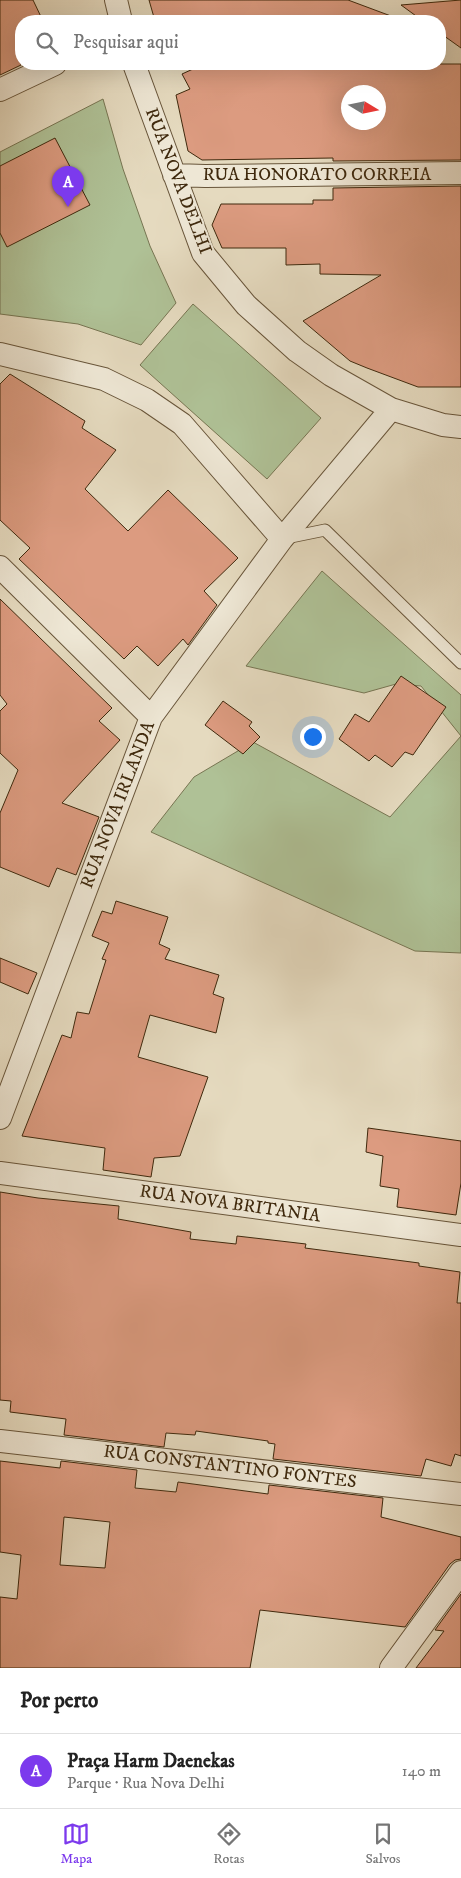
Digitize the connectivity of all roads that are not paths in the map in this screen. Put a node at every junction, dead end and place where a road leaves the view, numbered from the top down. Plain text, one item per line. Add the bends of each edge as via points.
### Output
1 (116, 0) edge
2 (120, 15) edge
3 (42, 70) edge
4 (136, 70) edge
5 (0, 90) edge
6 (461, 173) edge
7 (174, 175) junction
8 (0, 354) edge
9 (391, 409) junction
10 (461, 427) edge
11 (282, 538) junction
12 (0, 567) edge
13 (461, 663) edge
14 (151, 717) junction
15 (0, 1118) edge
16 (0, 1173) edge
17 (461, 1235) edge
18 (0, 1441) edge
19 (461, 1494) edge
20 (461, 1572) edge
21 (391, 1668) edge

1 - 2 street
3 - 5 street
4 - 7 street, RUA NOVA DELHI
6 - 7 street, RUA HONORATO CORREIA
7 - 9 street, RUA NOVA DELHI via 203,253 246,305 297,351 331,375
8 - 11 street via 104,380 147,400 182,424
9 - 10 street, RUA NOVA DELHI via 443,425
9 - 11 street, RUA NOVA IRLANDA
11 - 13 lane via 325,530
11 - 14 street, RUA NOVA IRLANDA
12 - 14 street
14 - 15 street, RUA NOVA IRLANDA
16 - 17 street, RUA NOVA BRITANIA
18 - 19 street, RUA CONSTANTINO FONTES
20 - 21 street

